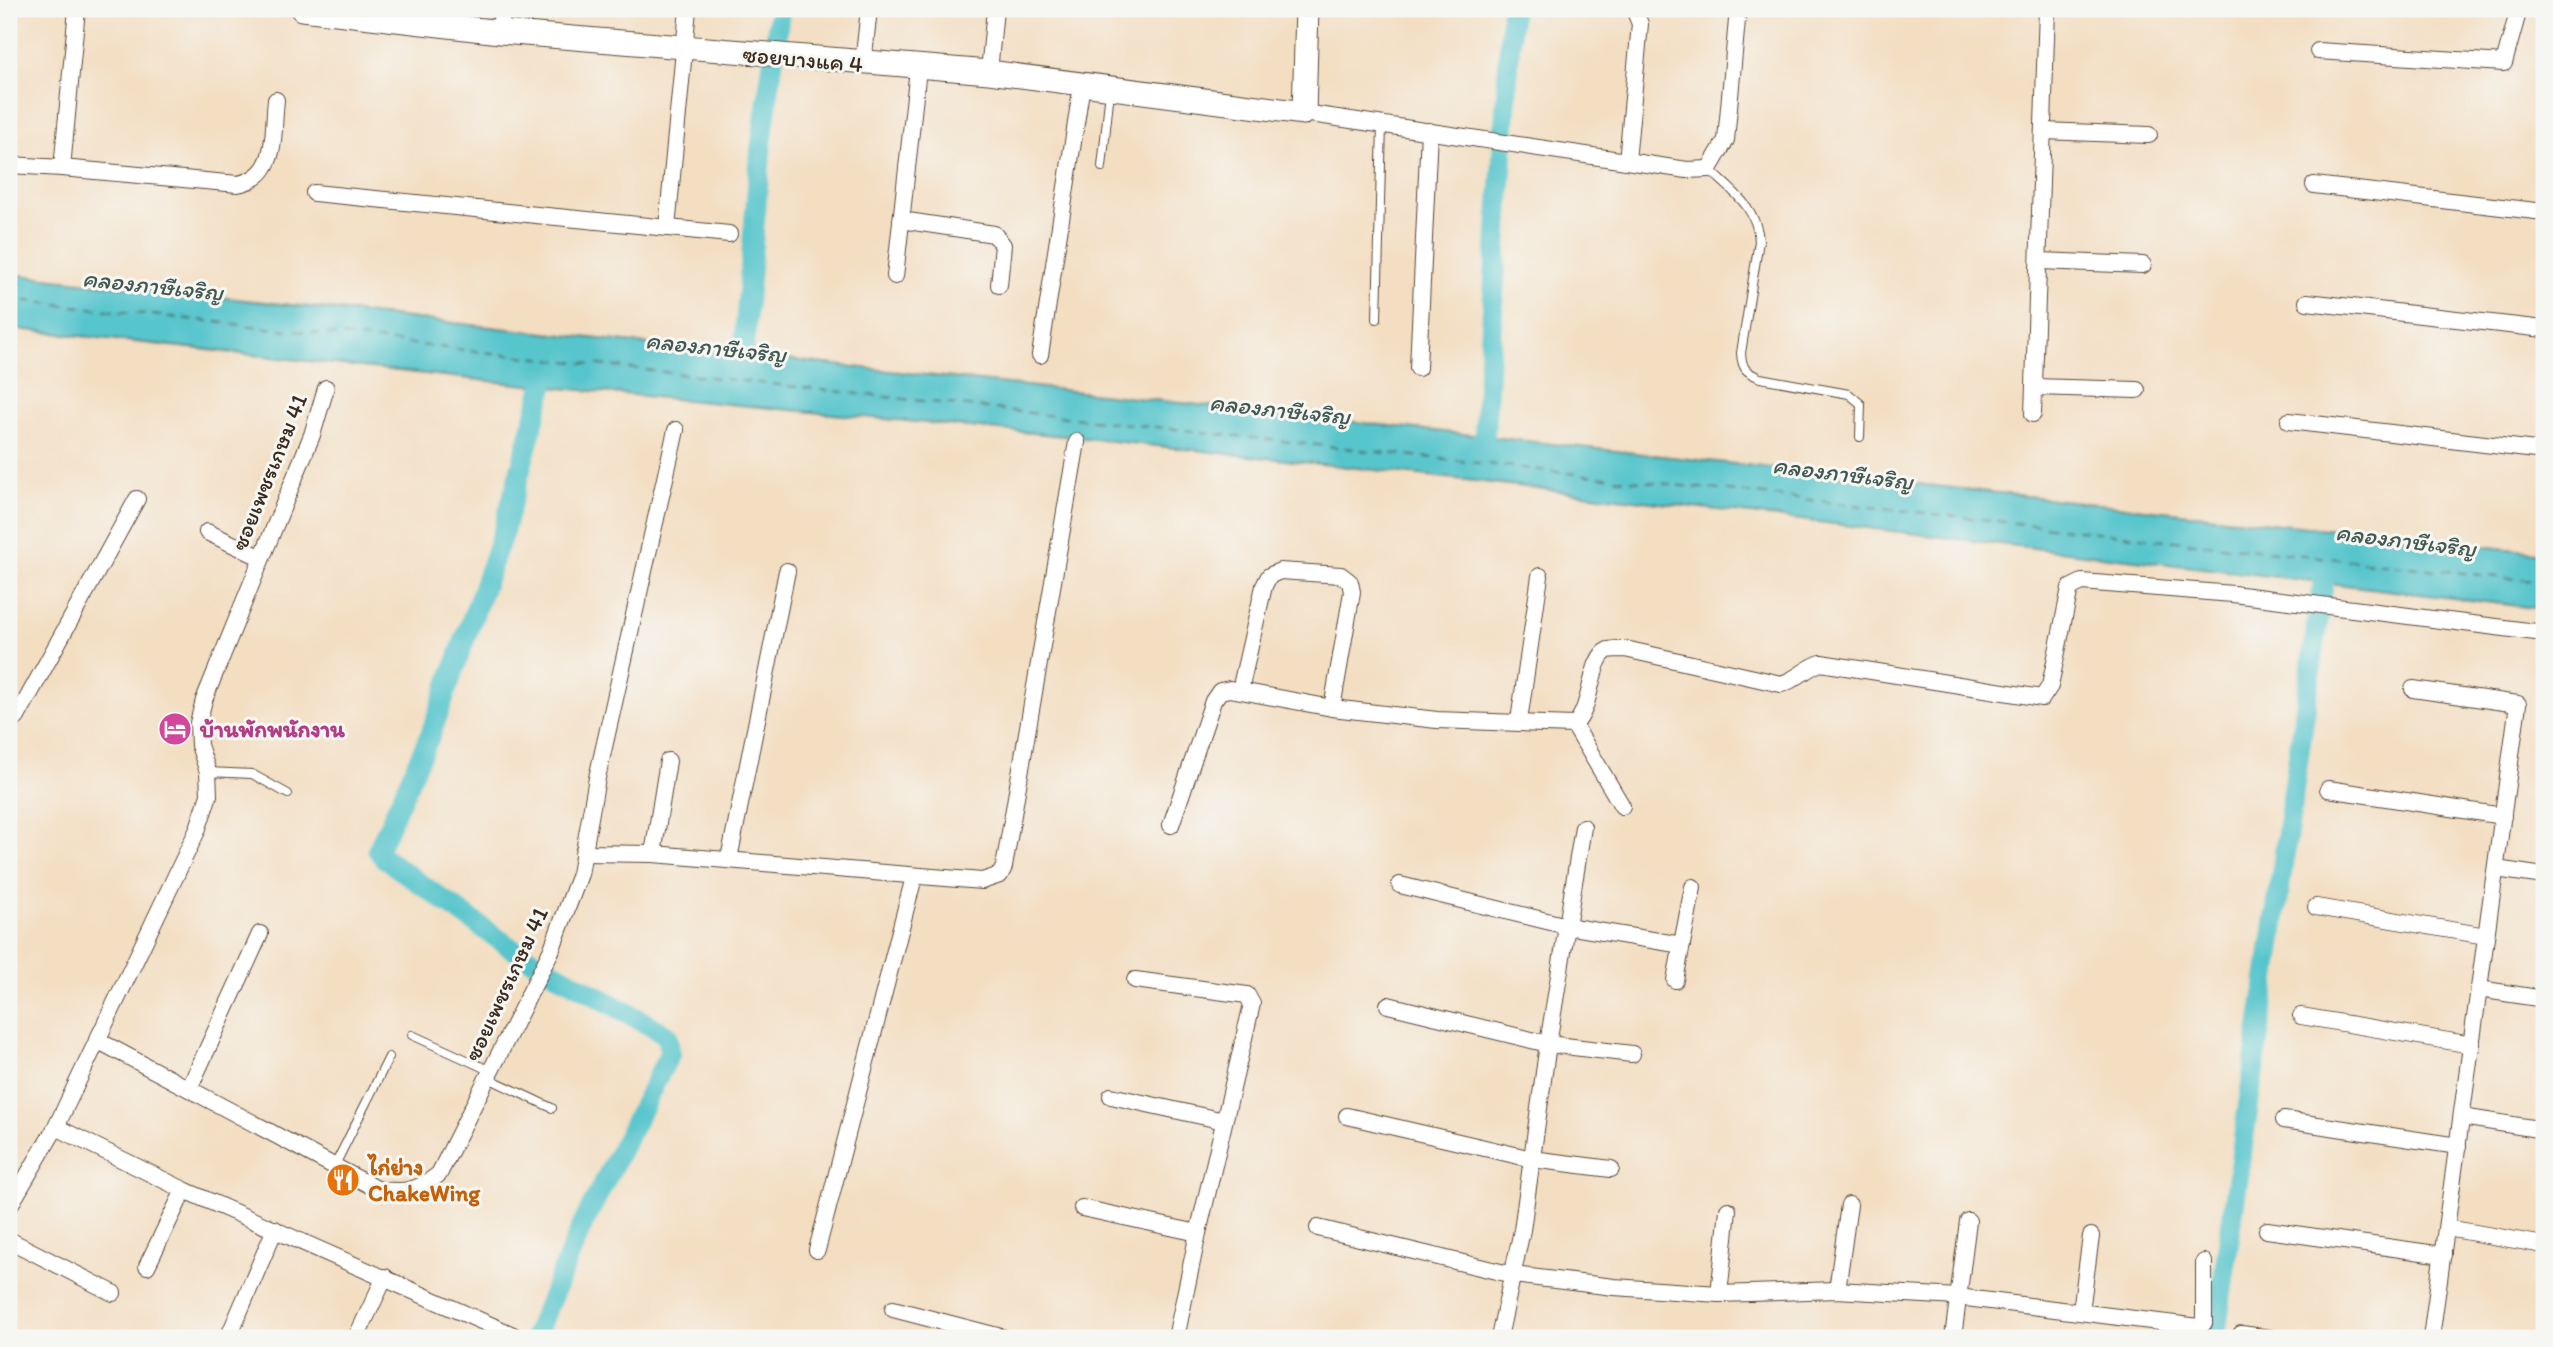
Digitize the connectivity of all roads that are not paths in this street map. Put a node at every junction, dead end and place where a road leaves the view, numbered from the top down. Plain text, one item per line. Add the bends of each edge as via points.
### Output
1 (77, 9) edge
2 (302, 9) edge
3 (688, 9) edge
4 (869, 9) edge
5 (995, 9) edge
6 (1307, 9) edge
7 (1634, 9) edge
8 (1738, 9) edge
9 (2047, 9) edge
10 (2519, 9) edge
11 (327, 10) edge
12 (501, 20) edge
13 (684, 48) junction
14 (2318, 51) dead end
15 (863, 64) junction
16 (918, 69) junction
17 (989, 72) junction
18 (1082, 84) junction
19 (1110, 87) junction
20 (276, 100) dead end
21 (1304, 113) junction
22 (1382, 124) junction
23 (1429, 131) junction
24 (2043, 131) junction
25 (2149, 135) dead end
26 (1627, 161) junction
27 (9, 165) edge
28 (1102, 167) dead end
29 (62, 168) junction
30 (1709, 169) junction
31 (2314, 185) dead end
32 (314, 192) dead end
33 (2544, 212) edge
34 (901, 220) junction
35 (667, 228) junction
36 (729, 234) dead end
37 (2039, 261) junction
38 (2143, 265) dead end
39 (895, 276) dead end
40 (999, 285) dead end
41 (2307, 302) dead end
42 (1377, 319) dead end
43 (2544, 330) edge
44 (1040, 355) dead end
45 (1418, 368) dead end
46 (2034, 387) junction
47 (326, 388) dead end
48 (2137, 390) dead end
49 (2033, 414) dead end
50 (2288, 421) dead end
51 (676, 430) dead end
52 (1860, 437) dead end
53 (1077, 442) dead end
54 (2544, 451) edge
55 (137, 499) dead end
56 (207, 532) dead end
57 (260, 556) junction
58 (787, 571) dead end
59 (1540, 576) dead end
60 (2544, 633) edge
61 (1240, 690) junction
62 (2413, 690) dead end
63 (1332, 708) junction
64 (1519, 721) junction
65 (9, 724) edge
66 (1574, 725) junction
67 (668, 761) dead end
68 (208, 772) junction
69 (2328, 789) dead end
70 (288, 794) dead end
71 (1622, 806) dead end
72 (2503, 816) junction
73 (1171, 825) dead end
74 (1583, 827) dead end
75 (583, 853) junction
76 (653, 854) junction
77 (729, 859) junction
78 (2496, 869) junction
79 (2544, 876) edge
80 (914, 877) junction
81 (1400, 885) dead end
82 (1693, 887) dead end
83 (2316, 907) dead end
84 (1567, 926) junction
85 (260, 934) dead end
86 (2486, 936) junction
87 (1682, 945) junction
88 (1135, 979) dead end
89 (1675, 980) dead end
90 (2479, 989) junction
91 (2544, 999) edge
92 (1388, 1005) dead end
93 (2301, 1016) dead end
94 (412, 1035) dead end
95 (97, 1040) junction
96 (1548, 1044) junction
97 (2472, 1045) junction
98 (1632, 1054) dead end
99 (388, 1057) dead end
100 (489, 1074) junction
101 (189, 1089) junction
102 (1111, 1096) dead end
103 (552, 1108) dead end
104 (1347, 1116) dead end
105 (2462, 1117) junction
106 (2284, 1120) dead end
107 (1224, 1121) junction
108 (55, 1127) junction
109 (2544, 1130) edge
110 (2458, 1146) junction
111 (1532, 1159) junction
112 (335, 1165) junction
113 (1611, 1169) dead end
114 (184, 1190) junction
115 (1849, 1205) dead end
116 (9, 1207) edge
117 (1082, 1208) dead end
118 (1728, 1210) dead end
119 (1968, 1221) dead end
120 (1318, 1228) dead end
121 (2447, 1228) junction
122 (275, 1229) junction
123 (2267, 1230) dead end
124 (1198, 1233) junction
125 (2091, 1236) dead end
126 (9, 1240) edge
127 (2544, 1245) edge
128 (817, 1250) dead end
129 (2443, 1255) junction
130 (2204, 1262) dead end
131 (147, 1266) dead end
132 (1513, 1275) junction
133 (385, 1277) junction
134 (1838, 1290) junction
135 (113, 1293) dead end
136 (1719, 1294) junction
137 (1958, 1297) junction
138 (893, 1309) dead end
139 (2081, 1311) junction
140 (2241, 1334) dead end
141 (513, 1335) dead end
142 (230, 1338) edge
143 (356, 1338) edge
144 (1005, 1338) edge
145 (1176, 1338) edge
146 (1499, 1338) edge
147 (1953, 1338) edge
148 (2271, 1338) edge
149 (2431, 1338) edge

1 - 29 street
2 - 11 street, ซอยบางแค 4
3 - 13 street
4 - 15 street
5 - 17 street
6 - 21 street
7 - 26 street via 1640,24
8 - 30 street via 1726,140
9 - 24 street
10 - 14 street via 2504,63
11 - 12 street, ซอยบางแค 4
12 - 13 street, ซอยบางแค 4
13 - 15 street, ซอยบางแค 4
13 - 35 street
15 - 16 street, ซอยบางแค 4
16 - 17 street, ซอยบางแค 4
16 - 34 street
17 - 18 street, ซอยบางแค 4
18 - 19 street, ซอยบางแค 4
18 - 44 street
19 - 21 street, ซอยบางแค 4
19 - 28 lane
20 - 29 street via 268,167 253,181 238,184
21 - 22 street
22 - 23 street
22 - 42 lane
23 - 26 street
23 - 45 street
24 - 25 street
24 - 37 street
26 - 30 street
27 - 29 street
30 - 52 lane via 1745,203 1758,224 1742,366 1760,378 1849,394 1861,404
31 - 33 street
32 - 35 street
34 - 39 street
34 - 40 street via 994,234 1003,245
35 - 36 street
37 - 38 street
37 - 46 street
41 - 43 street
46 - 48 street
46 - 49 street
47 - 57 street, ซอยเพชรเกษม 41 via 312,435
50 - 54 street
51 - 75 street, ซอยเพชรเกษม 41
53 - 80 street via 1004,867 1000,875 982,881
55 - 65 street
56 - 57 street
57 - 68 street, ซอยเพชรเกษม 41 via 198,723
58 - 77 street
59 - 64 street
60 - 66 street via 2233,594 2082,582 2070,588 2050,686 2042,698 1821,663 1781,684 1625,649 1608,650 1599,660 1585,710
61 - 63 street
61 - 63 street via 1269,576 1280,571 1341,575 1350,582 1352,592
61 - 73 street via 1220,691 1213,701
62 - 72 street via 2518,704
63 - 64 street via 1437,720
64 - 66 street
66 - 71 street
67 - 76 street
68 - 70 lane via 252,774
68 - 95 street, ซอยเพชรเกษม 41 via 209,795 197,831
69 - 72 street
72 - 78 street
74 - 84 street
75 - 76 street
75 - 100 street, ซอยเพชรเกษม 41 via 580,874 551,951
76 - 77 street
77 - 80 street
78 - 79 street
78 - 86 street
80 - 128 street
81 - 84 street
82 - 87 street
83 - 86 street
84 - 87 street
84 - 96 street
85 - 101 street
86 - 90 street
87 - 89 street
88 - 107 street via 1247,995 1252,1004
90 - 91 street
90 - 97 street
92 - 96 street
93 - 97 street
94 - 100 lane
95 - 101 street, ซอยเพชรเกษม 41
95 - 108 street, ซอยเพชรเกษม 41
96 - 98 street
96 - 111 street
97 - 105 street
99 - 112 lane
100 - 103 lane
100 - 112 street, ซอยเพชรเกษม 41 via 439,1174 422,1188 401,1194 377,1189
101 - 112 street, ซอยเพชรเกษม 41
102 - 107 street
104 - 111 street
105 - 109 street
105 - 110 street
106 - 110 street
107 - 124 street
108 - 114 street
108 - 116 street, ซอยเพชรเกษม 41
110 - 121 street
111 - 113 street
111 - 132 street
114 - 122 street
114 - 131 street
115 - 134 street
117 - 124 street
118 - 136 street
119 - 137 street
120 - 132 street
121 - 127 street
121 - 129 street
122 - 133 street
122 - 142 street
123 - 129 street
124 - 145 street
125 - 139 street
126 - 135 street
129 - 149 street
130 - 139 street via 2203,1326
132 - 136 street
132 - 146 street
133 - 141 street
133 - 143 street
134 - 136 street
134 - 137 street
137 - 139 street
137 - 147 street
138 - 144 street
140 - 148 street

